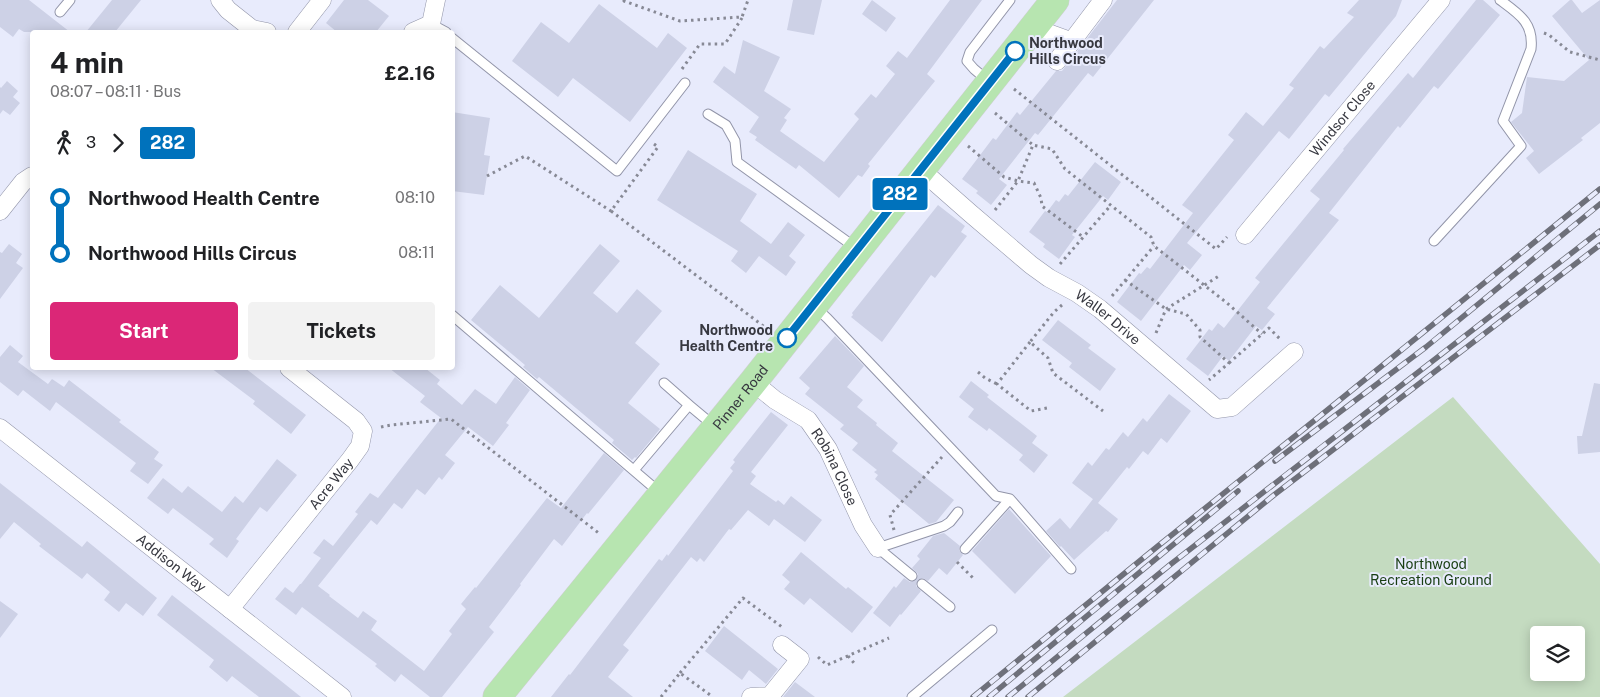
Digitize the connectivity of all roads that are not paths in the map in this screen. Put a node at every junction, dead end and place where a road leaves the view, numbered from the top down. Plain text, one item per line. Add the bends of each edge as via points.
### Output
1 (70, 0) edge
2 (220, 0) edge
3 (322, 0) edge
4 (436, 0) edge
5 (1010, 0) edge
6 (1055, 0) edge
7 (1103, 0) edge
8 (1441, 0) edge
9 (1500, 0) edge
10 (60, 12) dead end
11 (439, 28) edge
12 (1034, 28) junction
13 (257, 30) edge
14 (299, 30) edge
15 (426, 30) edge
16 (455, 40) edge
17 (1070, 41) junction
18 (1057, 61) dead end
19 (685, 83) road end
20 (987, 85) junction
21 (708, 114) dead end
22 (920, 169) junction
23 (30, 177) edge
24 (0, 211) edge
25 (1245, 235) road end
26 (1434, 241) dead end
27 (857, 250) junction
28 (813, 305) junction
29 (455, 317) edge
30 (1294, 352) road end
31 (292, 370) edge
32 (753, 382) junction
33 (664, 384) dead end
34 (689, 405) junction
35 (716, 427) junction
36 (0, 428) edge
37 (634, 470) junction
38 (662, 494) junction
39 (1010, 499) junction
40 (958, 512) dead end
41 (878, 548) junction
42 (964, 548) dead end
43 (1071, 568) dead end
44 (912, 576) dead end
45 (922, 584) dead end
46 (950, 607) dead end
47 (230, 609) junction
48 (992, 630) dead end
49 (786, 639) road end
50 (342, 697) edge
51 (497, 697) edge
52 (751, 697) edge
53 (912, 697) edge

1 - 10 lane
2 - 13 street via 228,10
3 - 14 street
4 - 11 street
5 - 20 lane via 970,52 967,61
6 - 12 main road, Pinner Road
7 - 17 street
8 - 25 street, Windsor Close
9 - 26 lane via 1526,22 1533,39 1503,122 1521,146
11 - 15 street
12 - 17 street
12 - 20 main road, Pinner Road
16 - 19 lane via 618,171
17 - 18 street
20 - 22 main road, Pinner Road
21 - 27 lane via 726,125 735,142 737,162
22 - 27 main road, Pinner Road
22 - 30 street, Waller Drive via 1049,278 1100,309 1217,408 1232,407
23 - 24 street
27 - 28 main road, Pinner Road
28 - 32 main road, Pinner Road
28 - 39 lane via 996,496
29 - 37 lane
31 - 47 street, Acre Way via 356,421 363,431 360,446
32 - 35 main road, Pinner Road
32 - 41 street, Robina Close via 808,420 828,449 863,525
33 - 34 lane
34 - 35 lane
34 - 37 lane
35 - 38 main road, Pinner Road
36 - 47 street, Addison Way
37 - 38 lane
38 - 51 main road, Pinner Road
39 - 42 lane
39 - 43 lane
40 - 41 lane via 944,526
41 - 44 lane
45 - 46 lane
47 - 50 street, Addison Way
48 - 53 lane
49 - 52 street via 800,659 770,696

